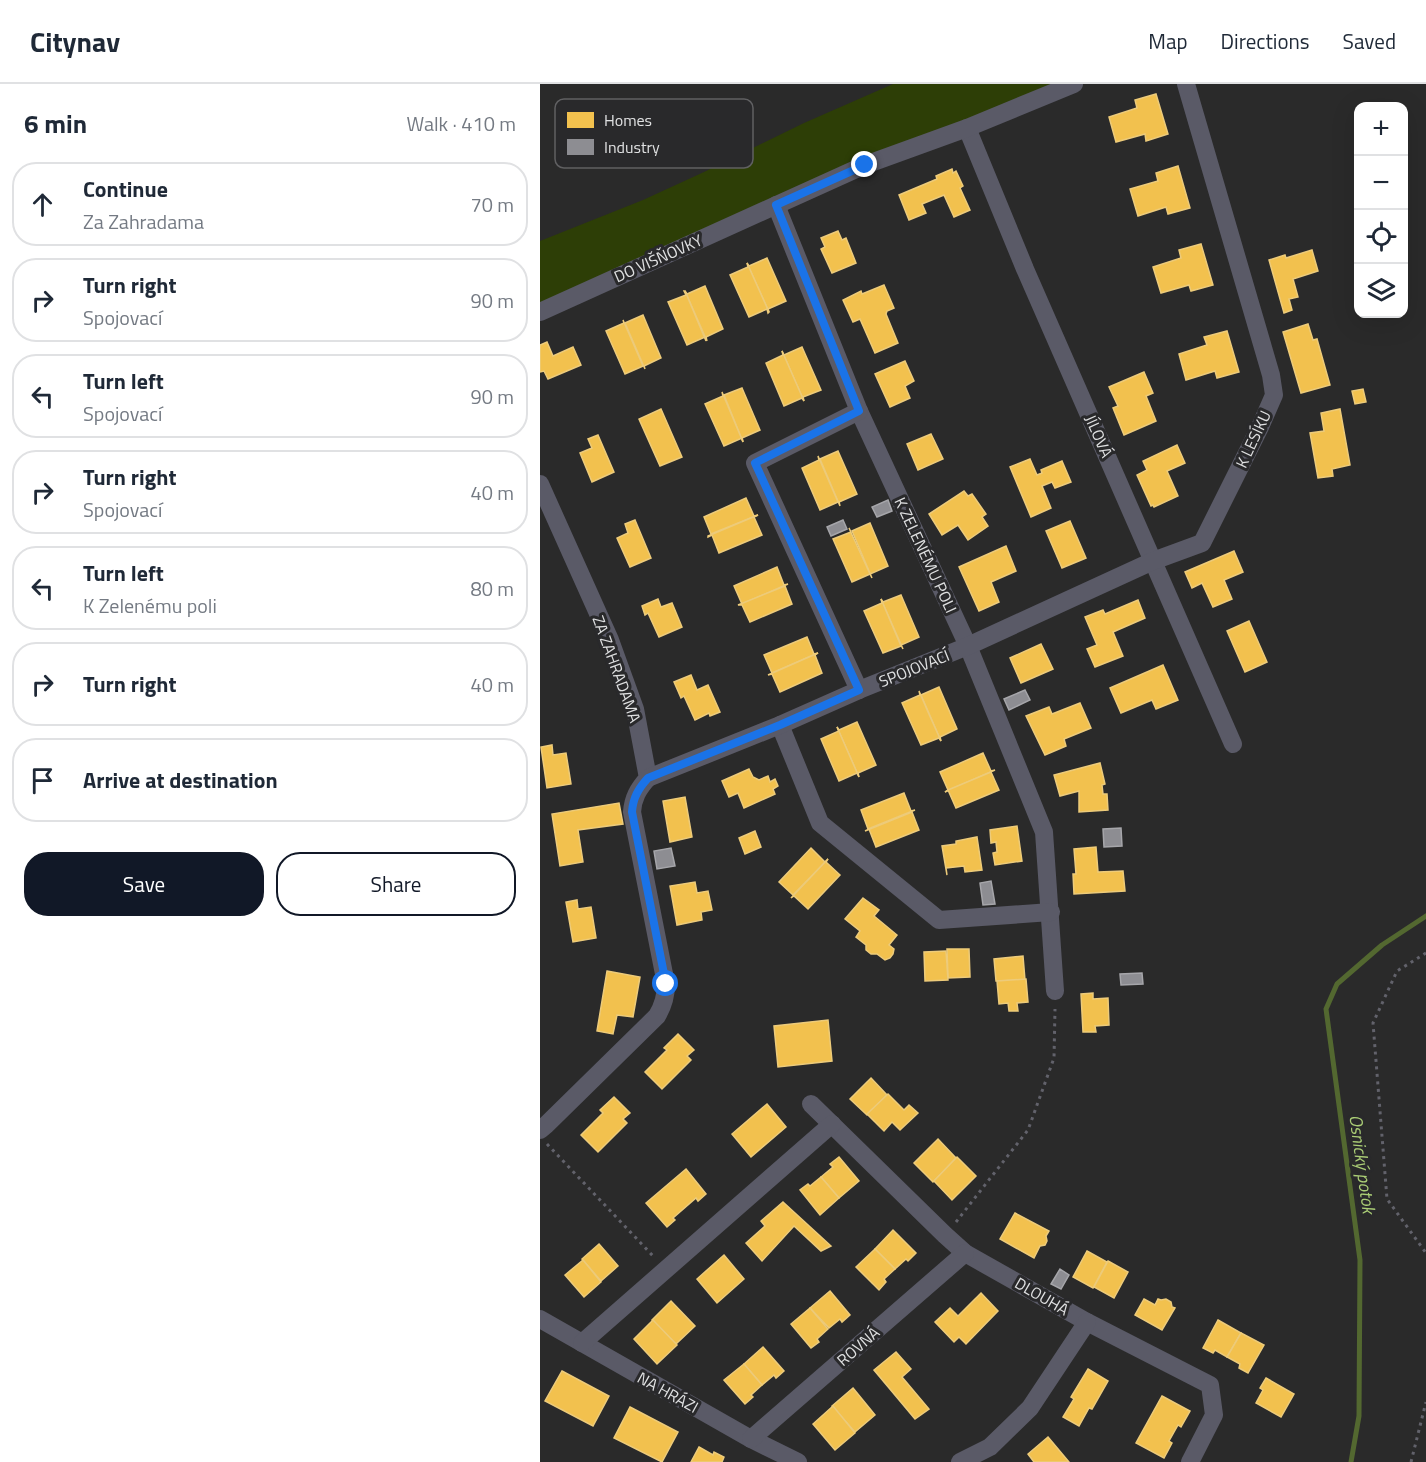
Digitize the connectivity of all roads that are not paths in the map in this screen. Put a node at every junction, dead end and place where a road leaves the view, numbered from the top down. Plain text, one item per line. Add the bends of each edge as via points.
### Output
1 (1074, 84) edge
2 (1186, 84) edge
3 (967, 128) junction
4 (776, 205) junction
5 (540, 312) edge
6 (859, 411) junction
7 (540, 484) edge
8 (548, 525) edge
9 (1153, 561) junction
10 (968, 646) junction
11 (859, 690) junction
12 (780, 725) junction
13 (1233, 744) dead end
14 (648, 778) junction
15 (1051, 912) junction
16 (1055, 991) road end
17 (811, 1104) dead end
18 (832, 1124) junction
19 (540, 1130) edge
20 (966, 1253) junction
21 (540, 1319) edge
22 (1087, 1322) junction
23 (582, 1343) junction
24 (751, 1439) junction
25 (798, 1462) edge
26 (960, 1462) edge
27 (1190, 1462) edge

1 - 3 street, DO VIŠŇOVKY
2 - 9 street, K LESÍKU via 1274,395 1202,543
3 - 4 street, DO VIŠŇOVKY via 865,165
3 - 9 street, JÍLOVÁ
4 - 5 street, DO VIŠŇOVKY
4 - 6 street, K ZELENÉMU POLI
6 - 10 street, K ZELENÉMU POLI
6 - 11 street, SPOJOVACÍ via 755,463
7 - 8 street, ZA ZAHRADAMA
8 - 14 street, ZA ZAHRADAMA via 610,640 635,709
9 - 10 street, K LESÍKU
9 - 13 street, JÍLOVÁ
10 - 11 street, SPOJOVACÍ
10 - 15 street, K ZELENÉMU POLI via 1044,832
11 - 12 street, SPOJOVACÍ
12 - 14 street, SPOJOVACÍ
12 - 15 street via 820,823 939,920
14 - 19 street via 635,794 632,812 666,984 664,1000 650,1024
15 - 16 street, K ZELENÉMU POLI
17 - 18 street, DLOUHÁ
18 - 20 street, DLOUHÁ
18 - 23 street
20 - 22 street, DLOUHÁ
20 - 24 street, ROVNÁ
21 - 23 street, NA HRÁZI
22 - 26 street via 1030,1408 990,1447
22 - 27 street, DLOUHÁ via 1210,1385 1214,1414
23 - 24 street, NA HRÁZI
24 - 25 street, NA HRÁZI

